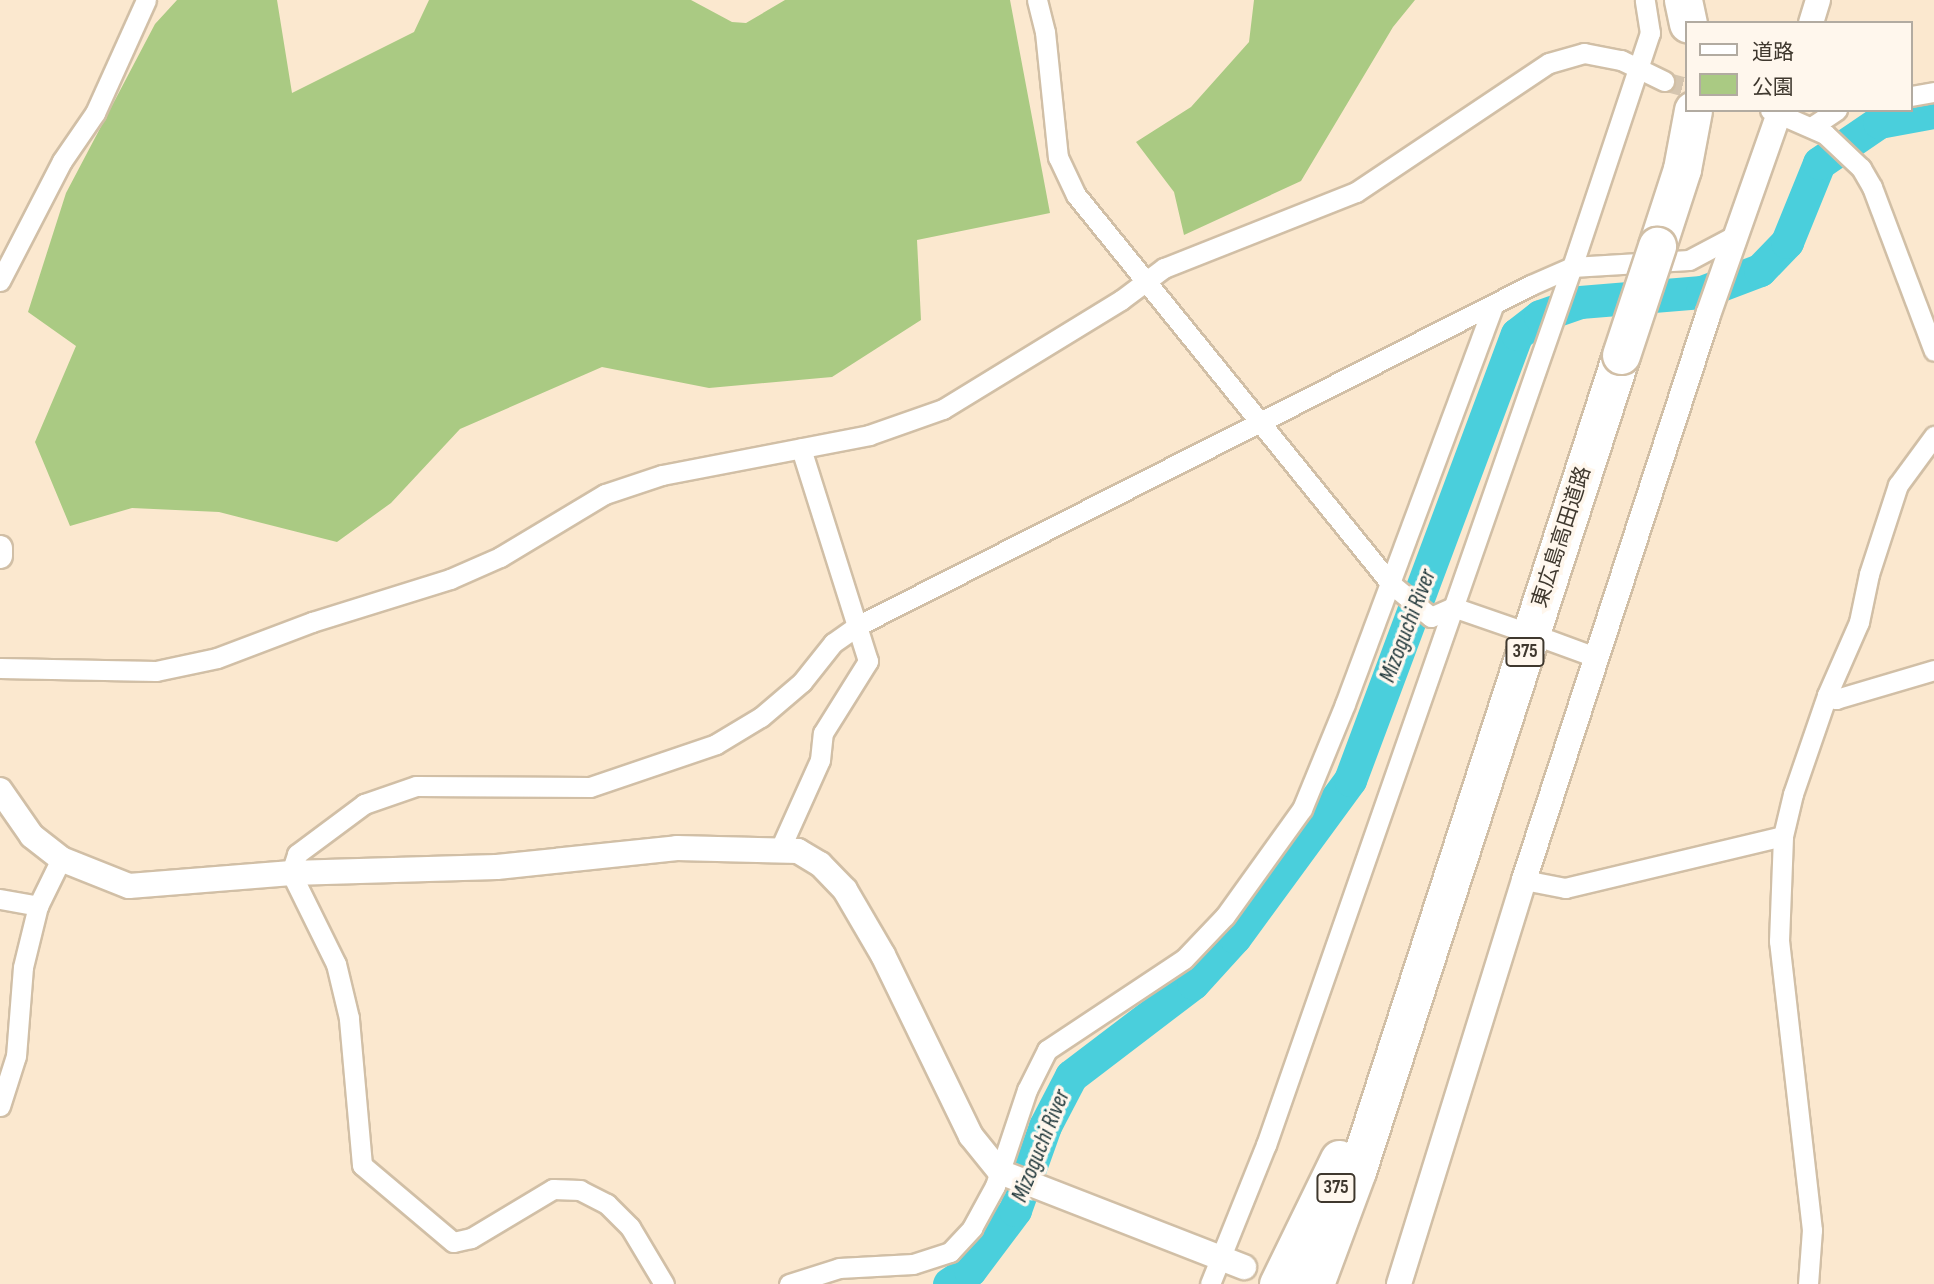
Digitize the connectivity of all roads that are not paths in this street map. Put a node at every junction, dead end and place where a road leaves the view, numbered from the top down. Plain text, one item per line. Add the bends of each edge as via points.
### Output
1 (146, 0) edge
2 (1037, 0) edge
3 (1645, 0) edge
4 (1683, 0) edge
5 (1818, 0) edge
6 (1688, 21) edge
7 (1812, 21) edge
8 (1638, 69) junction
9 (1664, 81) tunnel mouth
10 (1934, 92) edge
11 (1913, 96) edge
12 (1693, 112) edge
13 (1776, 112) edge
14 (1778, 112) edge
15 (1835, 112) edge
16 (1819, 130) junction
17 (1736, 235) junction
18 (1572, 267) junction
19 (0, 281) edge
20 (1148, 281) junction
21 (1493, 305) junction
22 (1934, 351) edge
23 (1263, 422) junction
24 (1934, 436) edge
25 (801, 448) junction
26 (0, 548) edge
27 (0, 556) edge
28 (1390, 583) junction
29 (1453, 607) junction
30 (859, 625) junction
31 (1514, 628) dead end
32 (1549, 640) dead end
33 (1598, 658) junction
34 (0, 668) edge
35 (1934, 670) edge
36 (1827, 695) junction
37 (0, 790) edge
38 (1783, 836) junction
39 (780, 849) junction
40 (61, 859) junction
41 (291, 873) junction
42 (1524, 880) junction
43 (0, 899) edge
44 (38, 906) junction
45 (1428, 949) junction
46 (1371, 1093) junction
47 (0, 1106) edge
48 (1000, 1171) junction
49 (1357, 1171) junction
50 (1219, 1257) junction
51 (1244, 1267) dead end
52 (664, 1284) edge
53 (789, 1284) edge
54 (1210, 1284) edge
55 (1278, 1284) edge
56 (1300, 1284) edge
57 (1315, 1284) edge
58 (1321, 1284) edge
59 (1399, 1284) edge
60 (1808, 1284) edge

1 - 19 street via 96,113 62,161
2 - 20 street via 1045,32 1058,157 1076,195
3 - 8 street via 1650,33
4 - 6 highway
5 - 7 street
8 - 9 street
8 - 18 street
8 - 20 street via 1621,60 1584,53 1549,63 1356,192 1164,268
10 - 11 street
12 - 45 highway, 東広島高田道路 / 375, bridge via 1682,169
13 - 17 street
14 - 16 street
15 - 16 street
16 - 22 street via 1849,155 1872,187
17 - 18 street via 1689,260
17 - 33 street
18 - 21 street
18 - 29 street
20 - 23 street
20 - 25 street via 943,409 869,435
21 - 23 street
21 - 28 street
23 - 28 street
23 - 30 street
24 - 36 street via 1898,485 1869,574 1859,622
25 - 30 street
25 - 34 street via 662,475 605,494 500,557 450,579 312,622 217,658 156,671
26 - 27 street
28 - 29 street via 1431,617
28 - 48 street via 1302,809 1225,916 1184,959 1047,1050 1027,1090
29 - 31 street
29 - 50 street via 1266,1145
30 - 39 street via 867,667 823,733 820,760
30 - 41 street via 833,643 802,682 761,717 716,744 590,787 416,786 365,804 333,824 297,854
32 - 33 street
33 - 42 street
35 - 36 street via 1836,699
36 - 38 street
37 - 40 street via 32,836
38 - 42 street via 1565,888
38 - 60 street via 1779,942 1812,1230
39 - 41 street via 677,848 497,867
39 - 48 street via 798,850 820,864 845,890 883,955 971,1136
40 - 41 street via 129,886
40 - 44 street
41 - 52 street via 336,964 349,1018 362,1165 453,1242 471,1237 553,1189 580,1190 607,1203 630,1227
42 - 59 street
43 - 44 street
44 - 47 street via 23,967 16,1056
45 - 46 highway, 375
45 - 49 highway, 375
46 - 55 highway
46 - 56 highway, 375
48 - 50 street
48 - 53 street via 972,1228 950,1252 913,1264 839,1268
49 - 57 highway, 375
49 - 58 highway
50 - 51 street
50 - 54 street

